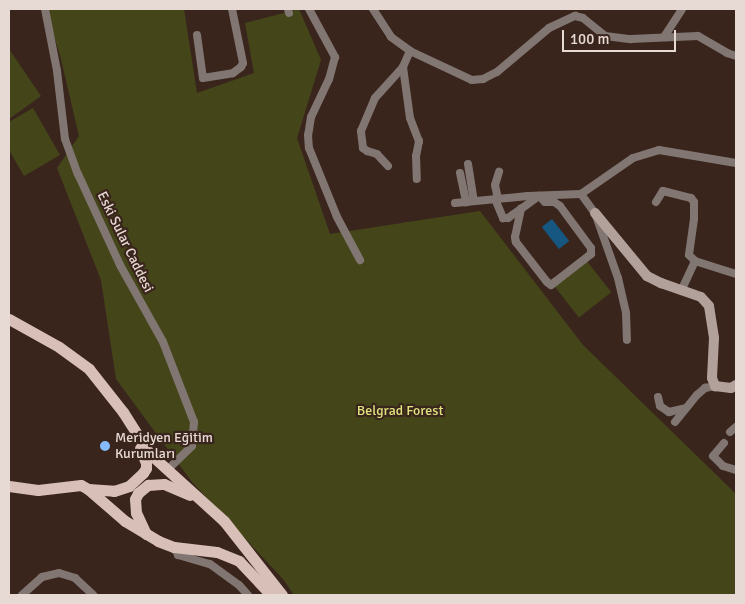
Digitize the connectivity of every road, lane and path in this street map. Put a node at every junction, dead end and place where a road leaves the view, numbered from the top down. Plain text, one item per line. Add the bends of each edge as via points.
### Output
1 (45, 9) edge
2 (232, 9) edge
3 (309, 9) edge
4 (373, 9) edge
5 (682, 9) edge
6 (197, 35) dead end
7 (664, 37) junction
8 (410, 51) junction
9 (736, 56) edge
10 (403, 67) junction
11 (736, 163) edge
12 (468, 164) dead end
13 (388, 166) dead end
14 (499, 172) dead end
15 (460, 173) dead end
16 (417, 179) dead end
17 (581, 194) junction
18 (539, 196) junction
19 (496, 199) junction
20 (474, 201) junction
21 (466, 202) junction
22 (656, 202) dead end
23 (454, 203) dead end
24 (521, 209) junction
25 (595, 213) junction
26 (360, 260) dead end
27 (695, 261) junction
28 (736, 274) edge
29 (682, 289) junction
30 (9, 319) edge
31 (627, 340) dead end
32 (736, 385) edge
33 (715, 386) junction
34 (658, 397) dead end
35 (686, 408) junction
36 (675, 422) dead end
37 (133, 431) junction
38 (724, 443) dead end
39 (167, 470) junction
40 (736, 470) edge
41 (9, 486) edge
42 (88, 489) junction
43 (199, 498) junction
44 (148, 536) junction
45 (174, 547) junction
46 (32, 586) junction
47 (22, 595) edge
48 (33, 595) edge
49 (93, 595) edge
50 (248, 595) edge
51 (270, 595) edge
52 (282, 595) edge

1 - 39 street, Eski Sular Caddesi via 65,139 120,265 163,342 194,422 192,446
2 - 6 street via 243,63 241,68 233,73 204,78
3 - 26 street via 335,57 329,79 311,117 309,148 337,217
4 - 8 street via 391,37
5 - 7 street
7 - 8 street via 614,38 600,33 579,17 561,21 542,33 506,66 477,81 461,77
7 - 9 street via 698,36
8 - 10 street
10 - 13 street via 375,98 361,131 363,148 377,154
10 - 16 street via 410,118 419,141
11 - 17 street via 659,150 633,158
12 - 20 street
14 - 19 street via 495,185
15 - 21 street
17 - 18 street
17 - 25 street
18 - 19 street
18 - 24 street
18 - 24 street via 545,202 560,206 591,248 588,257 551,285 516,242
19 - 20 street
19 - 24 street via 503,218
20 - 21 street
21 - 23 street
22 - 27 street via 663,191 683,194 694,202 689,254
25 - 29 street via 647,276
25 - 31 street via 618,278 626,313
27 - 28 street
27 - 29 street
29 - 33 street via 702,296 713,317 712,378
30 - 37 main road via 59,346 89,369 123,412
32 - 33 street via 730,388
33 - 35 street via 704,388
34 - 35 street via 660,406 669,412
35 - 36 street
37 - 39 main road
37 - 42 main road via 146,463 144,473 122,489
38 - 40 street via 713,456 723,466
39 - 43 main road
41 - 42 main road via 38,490 74,484
42 - 44 main road
43 - 44 main road via 164,484 148,485 142,489 135,499 136,513
43 - 52 main road via 230,528
44 - 45 main road
45 - 50 street via 178,555 210,564
45 - 51 main road via 217,552 239,561
46 - 47 street
46 - 48 street
46 - 49 street via 42,577 59,573 75,578

